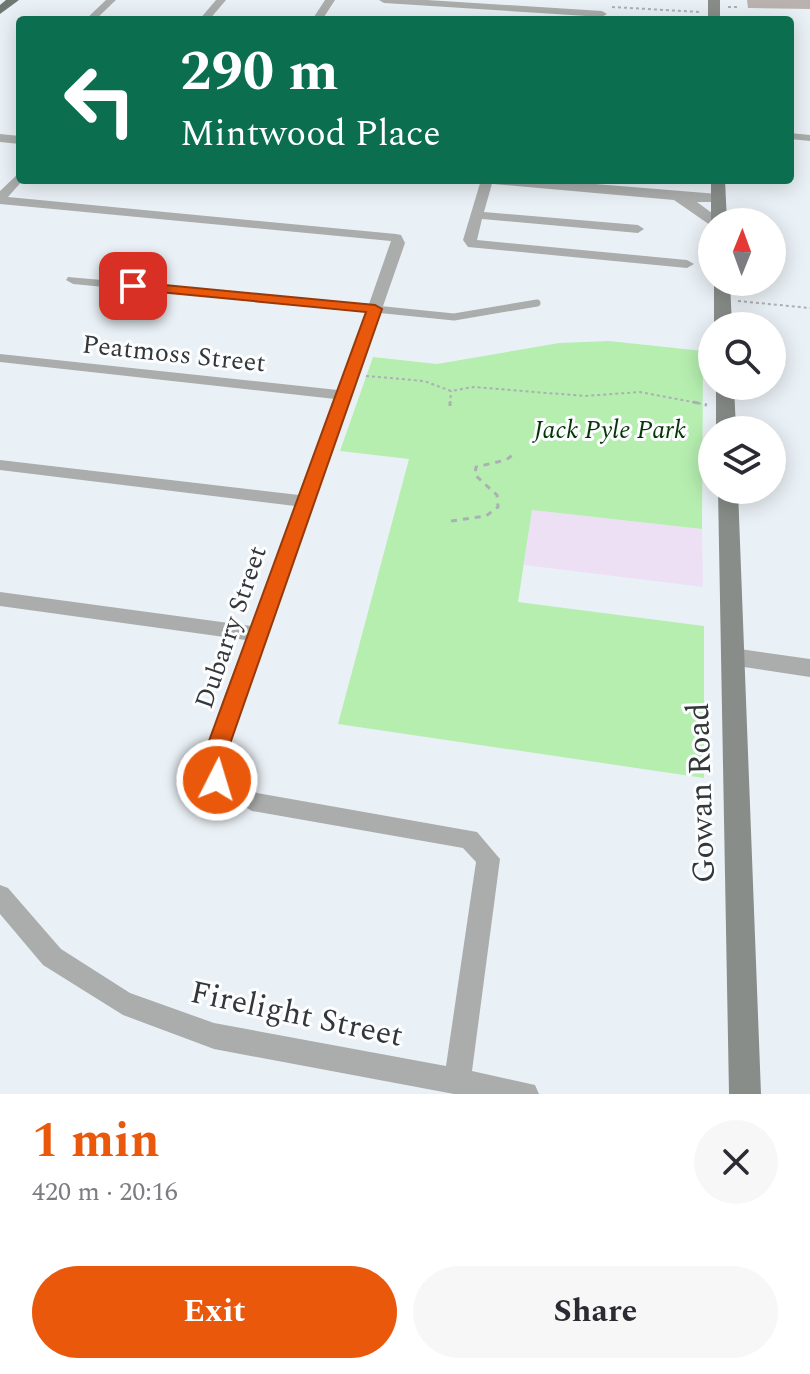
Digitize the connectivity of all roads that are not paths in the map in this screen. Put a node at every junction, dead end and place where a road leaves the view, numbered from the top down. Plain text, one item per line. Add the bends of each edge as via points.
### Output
1 (13, 0) edge
2 (111, 0) edge
3 (221, 0) edge
4 (384, 0) edge
5 (603, 10) edge
6 (0, 11) edge
7 (94, 16) edge
8 (207, 16) edge
9 (16, 181) edge
10 (489, 184) edge
11 (539, 184) edge
12 (718, 184) edge
13 (675, 195) junction
14 (0, 199) edge
15 (718, 199) junction
16 (699, 208) edge
17 (718, 208) edge
18 (477, 215) junction
19 (576, 223) junction
20 (638, 229) dead end
21 (573, 254) junction
22 (687, 264) dead end
23 (73, 280) dead end
24 (537, 303) dead end
25 (375, 309) junction
26 (0, 358) edge
27 (347, 385) junction
28 (0, 465) edge
29 (304, 501) junction
30 (728, 504) edge
31 (0, 599) edge
32 (257, 634) junction
33 (733, 657) junction
34 (810, 668) edge
35 (0, 896) edge
36 (457, 1080) junction
37 (526, 1094) edge
38 (745, 1094) edge

1 - 6 main road
2 - 7 street
3 - 8 street
4 - 5 street
9 - 14 street
10 - 18 street
11 - 13 street
12 - 15 main road
13 - 15 street
13 - 16 street
14 - 25 street, Dubarry Street via 396,238
15 - 17 main road
18 - 19 street
18 - 21 street via 473,244
19 - 20 street
19 - 21 street
21 - 22 street
23 - 25 street
24 - 25 lane via 454,317
25 - 27 street, Dubarry Street
26 - 27 street, Peatmoss Street
27 - 29 street, Dubarry Street
28 - 29 street
29 - 32 street, Dubarry Street
30 - 33 main road, Gowan Road
31 - 32 street
32 - 36 street, Dubarry Street via 220,741 217,780 252,802 469,839 488,859
33 - 34 street
33 - 38 main road, Gowan Road
35 - 36 street, Firelight Street via 52,957 123,1003 214,1036
36 - 37 street, Firelight Street

